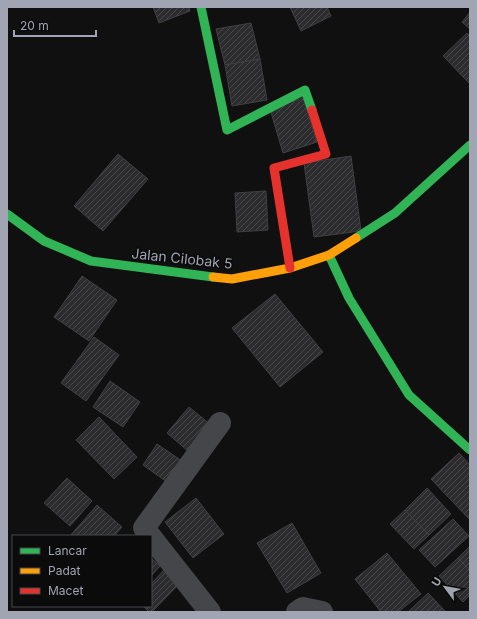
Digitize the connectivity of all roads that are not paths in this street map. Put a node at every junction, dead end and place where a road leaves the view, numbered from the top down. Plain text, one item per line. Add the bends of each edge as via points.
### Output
1 (201, 7) edge
2 (470, 145) edge
3 (7, 214) edge
4 (329, 255) junction
5 (290, 268) junction
6 (220, 423) dead end
7 (470, 450) edge
8 (150, 535) edge
9 (152, 537) edge
10 (210, 612) edge
11 (297, 612) edge
12 (322, 612) edge

1 - 5 street via 227,130 304,90 326,154 274,168
2 - 4 street, Jalan Cilobak 5 via 395,213
3 - 5 street, Jalan Cilobak 5 via 44,241 91,261 232,279
4 - 5 street, Jalan Cilobak 5
4 - 7 street via 348,298 409,395
6 - 8 street via 144,528
9 - 10 street
11 - 12 street via 303,608

